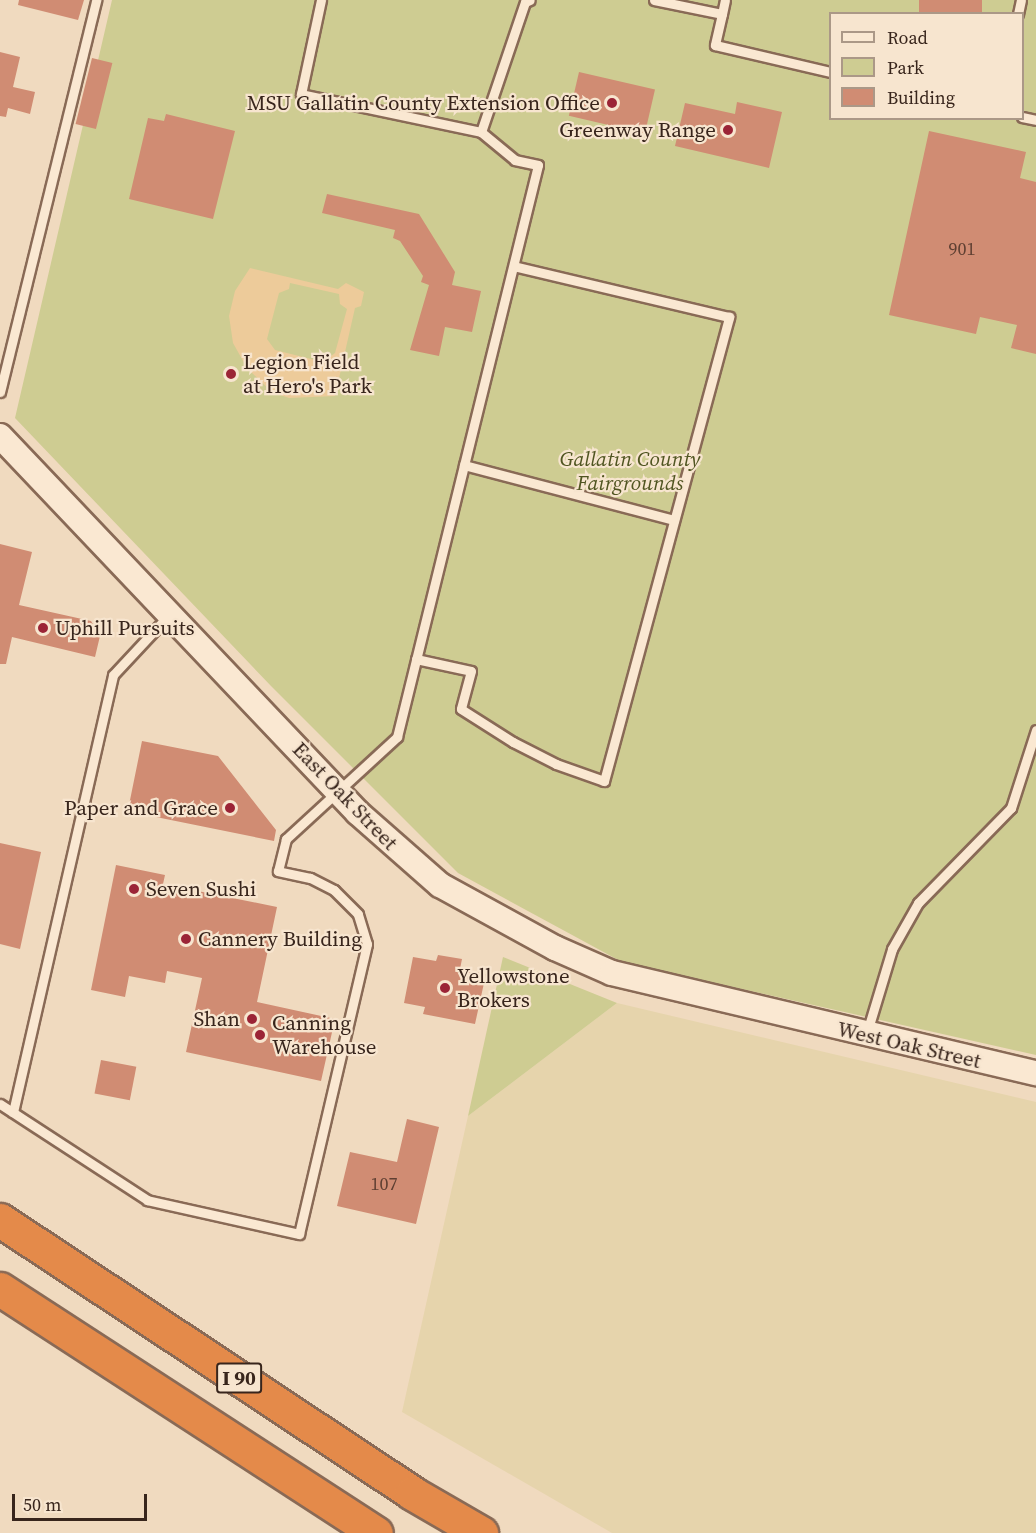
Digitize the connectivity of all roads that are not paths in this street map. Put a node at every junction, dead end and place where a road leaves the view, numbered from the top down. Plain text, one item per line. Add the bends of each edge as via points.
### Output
1 (96, 0) edge
2 (321, 0) edge
3 (530, 0) edge
4 (654, 0) edge
5 (725, 0) edge
6 (722, 14) junction
7 (829, 72) edge
8 (481, 132) junction
9 (513, 266) junction
10 (0, 392) edge
11 (0, 436) edge
12 (464, 465) junction
13 (674, 520) junction
14 (170, 613) junction
15 (416, 659) junction
16 (1036, 730) edge
17 (337, 791) junction
18 (782, 1016) joint
19 (866, 1035) junction
20 (1036, 1073) edge
21 (0, 1104) edge
22 (13, 1112) junction
23 (0, 1220) edge
24 (0, 1288) edge
25 (376, 1533) edge
26 (480, 1533) edge

1 - 10 lane
2 - 8 lane via 301,94
3 - 8 lane via 525,2
4 - 6 lane
5 - 6 lane
6 - 7 lane via 715,45
8 - 9 lane via 514,160 538,165
9 - 12 lane
9 - 13 lane via 729,316
11 - 14 street, East Oak Street
12 - 13 lane
12 - 15 lane
13 - 15 lane via 604,781 521,747 461,709 471,671
14 - 17 street, East Oak Street
14 - 22 lane via 113,675
15 - 17 lane via 397,737
16 - 19 lane via 1011,808 918,903 892,949
17 - 18 street, East Oak Street via 395,849 441,885 555,948 612,973
17 - 22 lane via 286,839 278,871 310,878 334,890 358,914 367,944 300,1234 147,1200
18 - 19 street, West Oak Street
19 - 20 street, West Oak Street
21 - 22 lane
23 - 26 highway, I 90 via 402,1486
24 - 25 highway, I 90

